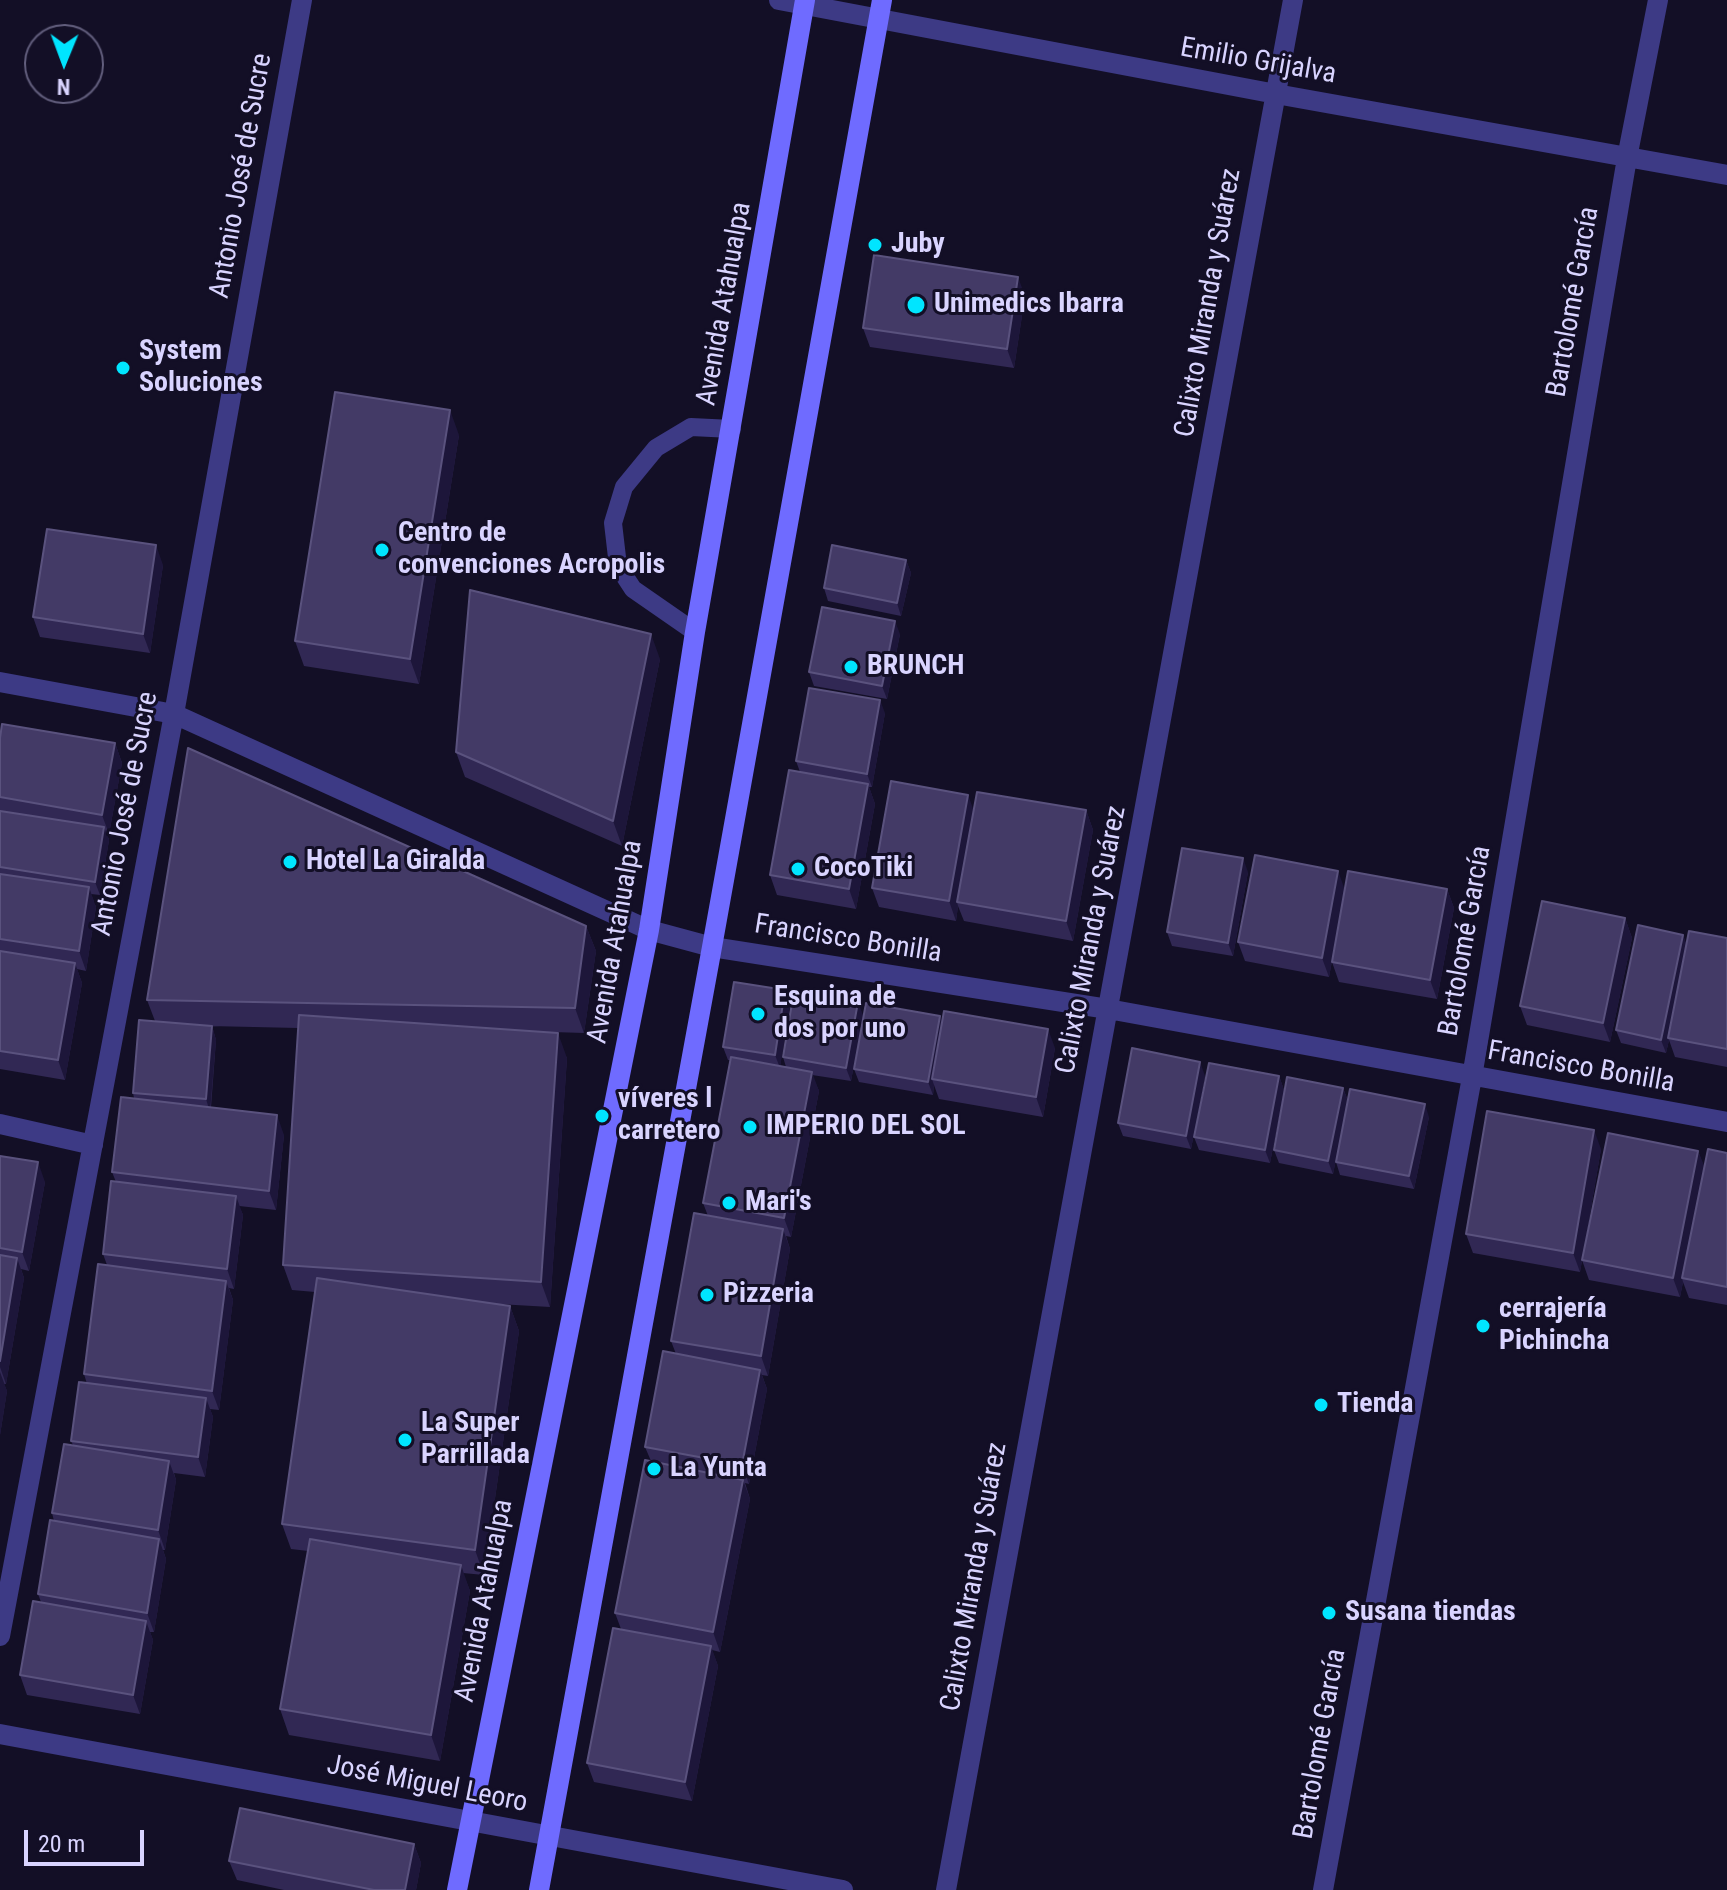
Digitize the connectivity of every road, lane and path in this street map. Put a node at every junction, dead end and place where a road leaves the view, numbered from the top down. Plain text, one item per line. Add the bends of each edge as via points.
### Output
1 (302, 0) edge
2 (779, 0) edge
3 (1293, 0) edge
4 (1658, 0) edge
5 (804, 3) edge
6 (880, 10) edge
7 (1276, 94) junction
8 (1627, 158) junction
9 (1727, 175) edge
10 (732, 429) junction
11 (695, 632) junction
12 (0, 682) edge
13 (174, 714) junction
14 (649, 930) junction
15 (712, 947) junction
16 (1108, 1009) junction
17 (1472, 1077) junction
18 (1727, 1122) edge
19 (0, 1124) edge
20 (93, 1145) junction
21 (0, 1636) edge
22 (0, 1734) edge
23 (469, 1822) junction
24 (549, 1836) junction
25 (457, 1890) edge
26 (539, 1890) edge
27 (843, 1890) edge
28 (946, 1890) edge
29 (1323, 1890) edge

1 - 13 street, Antonio José de Sucre
2 - 5 street, Emilio Grijalva
3 - 7 street, Calixto Miranda y Suárez
4 - 8 street, Bartolomé García
5 - 6 street, Emilio Grijalva
5 - 10 main road, Avenida Atahualpa
6 - 7 street, Emilio Grijalva
6 - 15 main road
7 - 8 street, Emilio Grijalva
7 - 16 street, Calixto Miranda y Suárez
8 - 9 street, Emilio Grijalva
8 - 17 street, Bartolomé García
10 - 11 main road, Avenida Atahualpa
10 - 11 lane via 691,427 656,448 624,487 613,523 618,566 633,589
11 - 14 main road, Avenida Atahualpa
12 - 13 street, Francisco Bonilla
13 - 14 street, Francisco Bonilla
13 - 20 street, Antonio José de Sucre
14 - 15 street, Francisco Bonilla
14 - 23 main road, Avenida Atahualpa
15 - 16 street, Francisco Bonilla
15 - 24 main road
16 - 17 street, Francisco Bonilla
16 - 28 street, Calixto Miranda y Suárez
17 - 18 street, Francisco Bonilla
17 - 29 street, Bartolomé García
19 - 20 street
20 - 21 street, Antonio José de Sucre
22 - 23 street, José Miguel Leoro
23 - 24 street, José Miguel Leoro
23 - 25 main road, Avenida Atahualpa
24 - 26 main road
24 - 27 street, José Miguel Leoro

